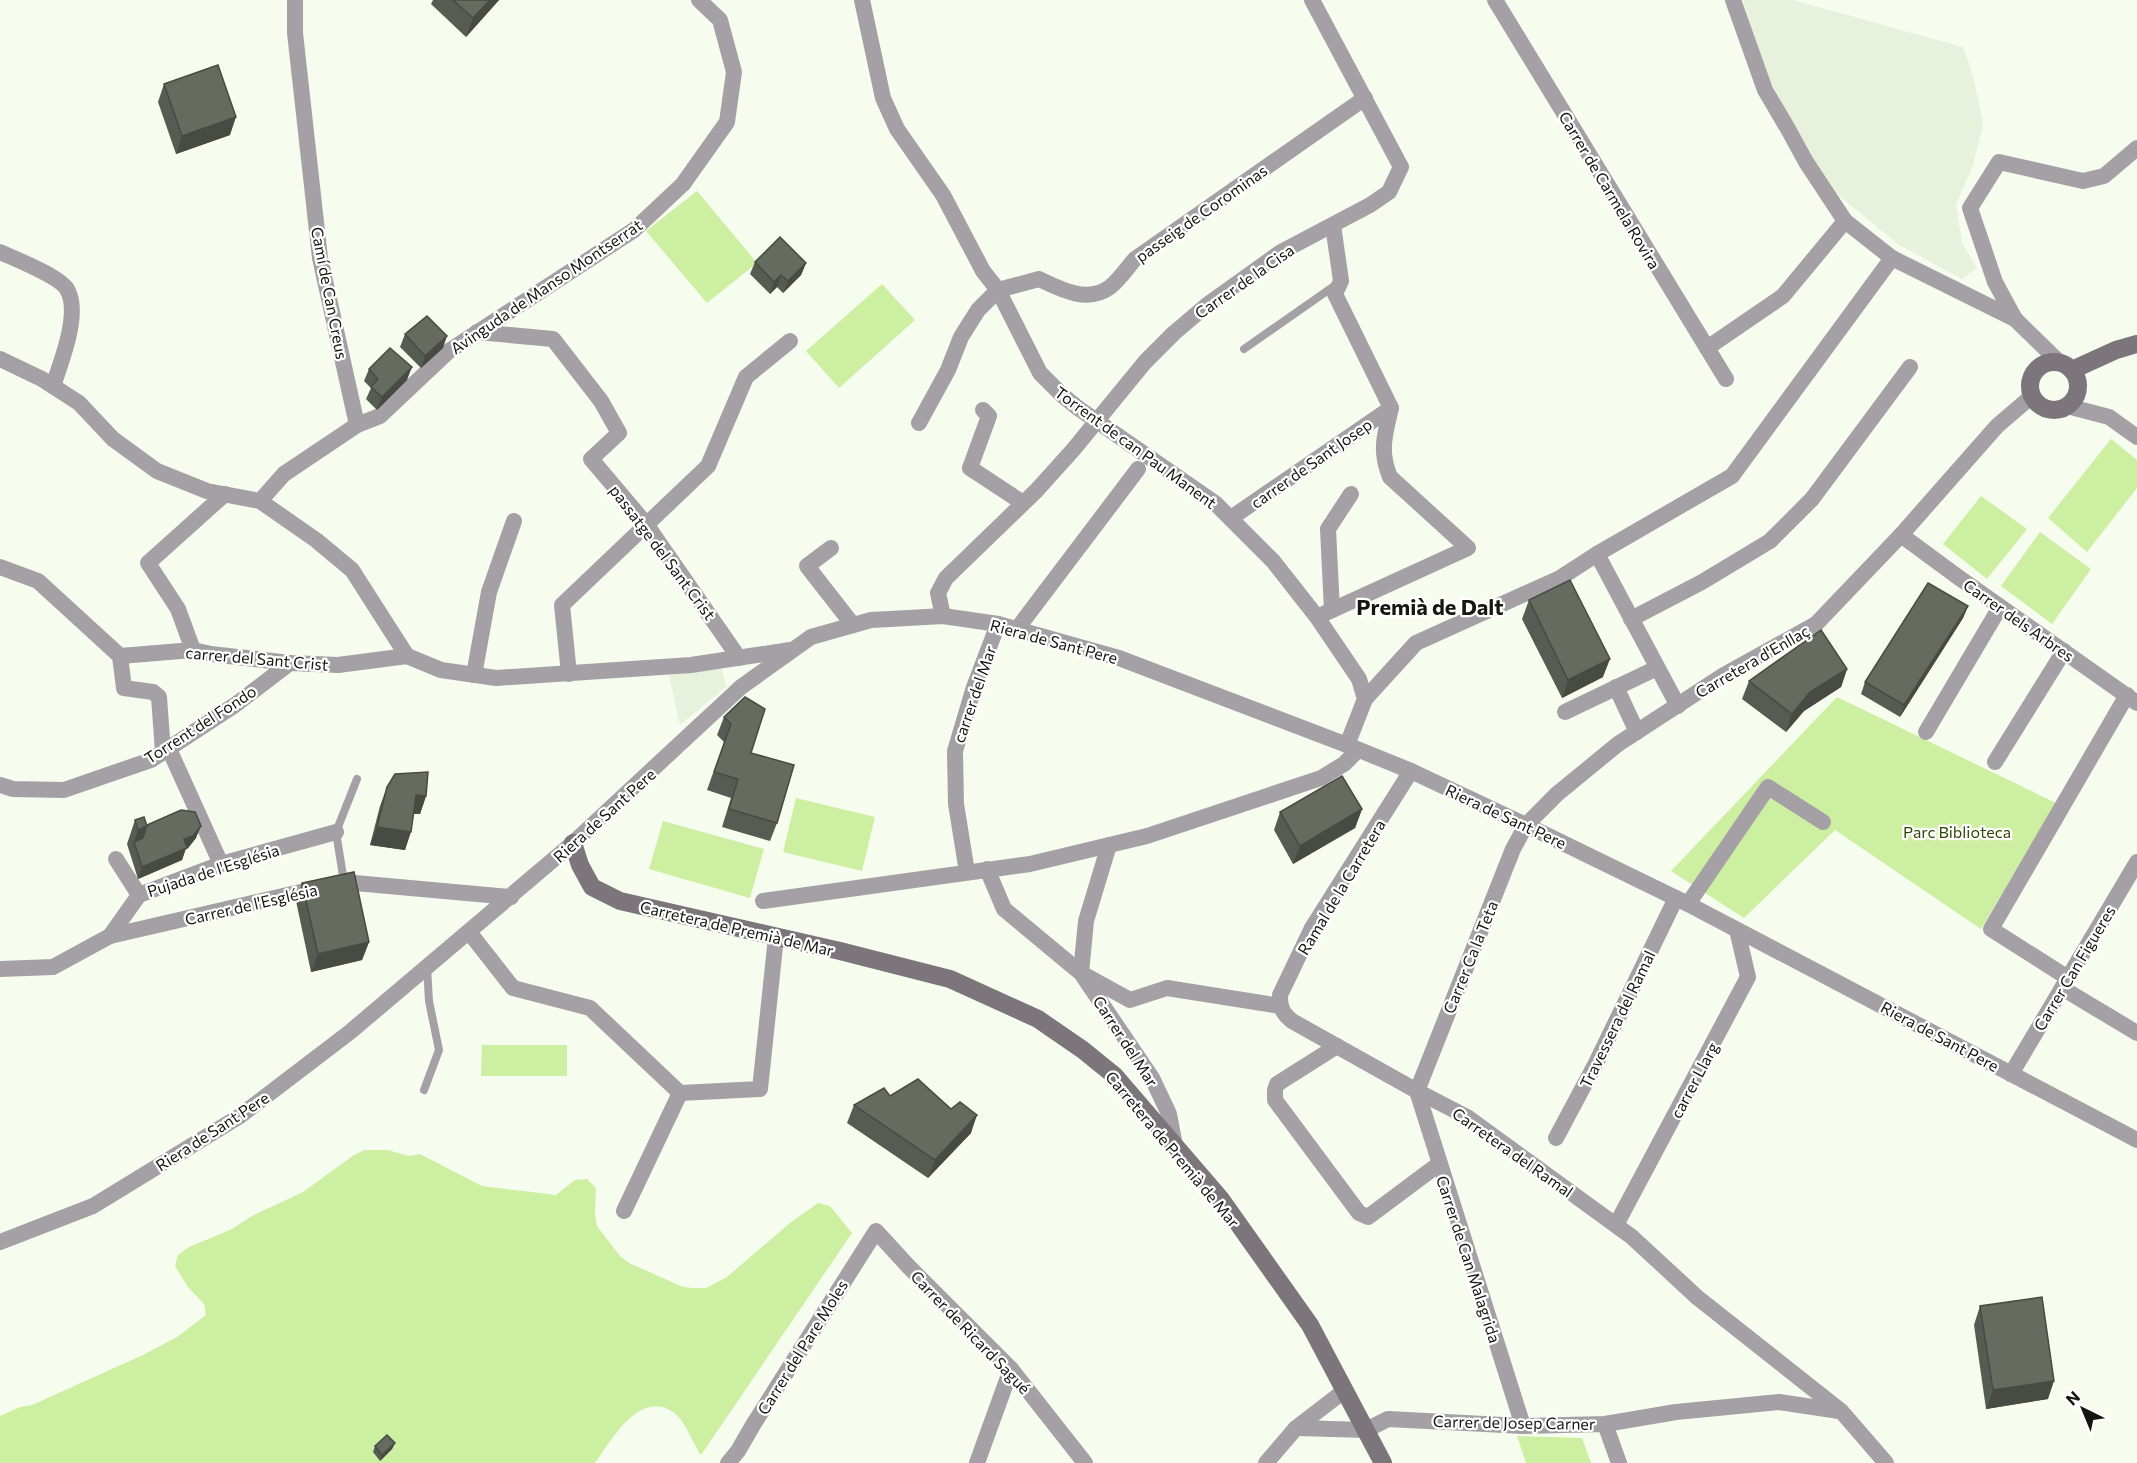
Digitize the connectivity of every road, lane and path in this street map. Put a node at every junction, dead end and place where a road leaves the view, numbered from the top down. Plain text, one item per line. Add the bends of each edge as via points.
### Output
1 (296, 0) edge
2 (699, 0) edge
3 (862, 0) edge
4 (1312, 0) edge
5 (1496, 0) edge
6 (1733, 0) edge
7 (1365, 99) junction
8 (2137, 148) edge
9 (1845, 221) junction
10 (1333, 225) junction
11 (0, 252) edge
12 (1892, 258) junction
13 (1341, 281) junction
14 (998, 290) junction
15 (2015, 318) junction
16 (477, 332) junction
17 (790, 340) dead end
18 (2137, 344) edge
19 (1707, 348) junction
20 (1244, 349) dead end
21 (0, 359) edge
22 (2065, 366) junction
23 (1910, 367) dead end
24 (1726, 379) dead end
25 (53, 386) junction
26 (2032, 396) junction
27 (2067, 406) junction
28 (1391, 408) junction
29 (983, 410) dead end
30 (1096, 421) junction
31 (919, 423) dead end
32 (357, 425) junction
33 (2137, 437) edge
34 (1138, 469) dead end
35 (225, 494) junction
36 (1351, 494) dead end
37 (260, 501) junction
38 (1023, 503) junction
39 (1231, 518) junction
40 (514, 521) dead end
41 (646, 524) junction
42 (1901, 535) junction
43 (831, 548) dead end
44 (1596, 554) junction
45 (0, 567) edge
46 (2000, 607) junction
47 (1332, 610) junction
48 (943, 616) junction
49 (1317, 617) junction
50 (1631, 619) junction
51 (998, 624) junction
52 (853, 625) junction
53 (1017, 629) junction
54 (794, 649) junction
55 (193, 650) junction
56 (2064, 651) junction
57 (406, 656) junction
58 (120, 657) junction
59 (739, 658) junction
60 (290, 663) junction
61 (1657, 668) junction
62 (569, 674) junction
63 (474, 675) junction
64 (1616, 687) junction
65 (1365, 699) junction
66 (2132, 699) edge
67 (1678, 706) junction
68 (1565, 712) dead end
69 (1637, 732) junction
70 (1926, 732) dead end
71 (1352, 747) junction
72 (166, 751) junction
73 (1995, 762) dead end
74 (1410, 771) junction
75 (357, 779) dead end
76 (0, 785) edge
77 (1823, 822) dead end
78 (1526, 825) junction
79 (336, 832) junction
80 (573, 843) junction
81 (1108, 845) junction
82 (116, 859) dead end
83 (2137, 862) edge
84 (221, 864) junction
85 (987, 869) junction
86 (967, 872) junction
87 (344, 882) junction
88 (139, 895) junction
89 (511, 897) junction
90 (763, 901) dead end
91 (1682, 902) junction
92 (1737, 930) junction
93 (469, 932) junction
94 (110, 936) junction
95 (776, 937) junction
96 (427, 967) junction
97 (0, 969) edge
98 (1081, 973) junction
99 (2065, 983) junction
100 (1280, 1006) junction
101 (2137, 1033) edge
102 (1338, 1047) junction
103 (2011, 1074) junction
104 (424, 1090) dead end
105 (1417, 1091) junction
106 (680, 1093) junction
107 (1556, 1138) dead end
108 (2137, 1140) edge
109 (1175, 1146) junction
110 (1439, 1164) junction
111 (624, 1210) dead end
112 (1616, 1225) junction
113 (876, 1231) joint
114 (0, 1242) edge
115 (1011, 1369) junction
116 (1342, 1387) junction
117 (1841, 1411) junction
118 (1605, 1424) junction
119 (1523, 1426) junction
120 (1296, 1428) junction
121 (1366, 1431) junction
122 (728, 1463) edge
123 (977, 1463) edge
124 (1085, 1463) edge
125 (1266, 1463) edge
126 (1383, 1463) edge
127 (1619, 1463) edge
128 (1886, 1463) edge

1 - 32 street, Camí de Can Creus via 295,33 320,258
2 - 16 street, Avinguda de Manso Montserrat via 720,20 734,72 727,122 683,184 634,230
3 - 14 street, Torrent de can Pau Manent via 883,98 897,129 943,195 983,271
4 - 7 street, Carrer de la Cisa
5 - 19 street, Carrer de Carmela Rovira
6 - 9 street via 1765,90
7 - 10 street, Carrer de la Cisa via 1401,168 1389,192
7 - 14 street, passeig de Corominas via 1135,259 1109,288 1086,296 1039,279
8 - 15 street via 2104,176 2083,180 1998,162 1970,208 1995,282
9 - 12 street
9 - 19 street via 1783,296
10 - 13 street
10 - 30 street, Carrer de la Cisa via 1281,252 1207,305 1145,362
11 - 25 street via 53,277 68,289 71,324
12 - 15 street
12 - 44 street via 1731,476
13 - 20 lane
13 - 28 street via 1335,294
14 - 30 street, Torrent de can Pau Manent via 1040,373
14 - 31 street via 978,310 961,337
15 - 22 street
16 - 32 street, Avinguda de Manso Montserrat via 449,351 380,416
16 - 41 street, passatge del Sant Crist via 553,339 601,401 619,433 591,459
17 - 41 street via 746,377 708,466
18 - 22 street
19 - 24 street, Carrer de Carmela Rovira
21 - 25 street
22 - 26 street via 2046,363 2035,371 2030,382
22 - 27 street via 2078,381 2073,400
23 - 50 street via 1812,499 1770,541
25 - 35 street via 79,403 113,439 157,471
26 - 27 street via 2051,410
26 - 42 street, Carretera d'Enllaç via 1997,426
27 - 33 street via 2109,417
28 - 39 street, carrer de Sant Josep
28 - 47 street, carrer de Sant Josep via 1383,440 1390,477 1468,548
29 - 38 street via 989,416 970,468
30 - 38 street, Carrer de la Cisa
30 - 39 street, Torrent de can Pau Manent
32 - 37 street via 284,474
34 - 53 street
35 - 37 street
35 - 55 street via 148,563 178,609
36 - 47 street via 1328,529
37 - 57 street via 352,570
38 - 48 street, Carrer de la Cisa via 946,578 938,593
39 - 49 street, Torrent de can Pau Manent via 1273,561
40 - 63 street via 489,592
41 - 59 street, passatge del Sant Crist
41 - 62 street via 562,604
42 - 46 street, Carrer dels Arbres
42 - 67 street, Carretera d'Enllaç via 1816,624 1724,675
43 - 52 street via 807,566
44 - 50 street
44 - 65 street via 1560,578 1416,643
45 - 58 street via 38,581
46 - 56 street, Carrer dels Arbres
46 - 70 street
47 - 49 street
48 - 51 street, Riera de Sant Pere
48 - 52 street, Riera de Sant Pere via 871,620
49 - 65 street, Torrent de can Pau Manent via 1359,679
50 - 61 street
51 - 53 street, Riera de Sant Pere
51 - 86 street, carrer del Mar via 955,751 956,804
52 - 54 street, Riera de Sant Pere via 811,637
53 - 71 street, Riera de Sant Pere via 1119,658
54 - 59 street, carrer del Sant Crist
54 - 80 street, Riera de Sant Pere via 741,687
55 - 58 street, carrer del Sant Crist
55 - 60 street, carrer del Sant Crist
56 - 66 street, Carrer dels Arbres
56 - 73 street
57 - 60 street, carrer del Sant Crist via 338,665
57 - 63 street, carrer del Sant Crist via 441,670
58 - 72 street via 124,688 153,692 159,697
59 - 62 street, carrer del Sant Crist
60 - 72 street, Torrent del Fondo
61 - 64 street
61 - 67 street
62 - 63 street, carrer del Sant Crist via 496,678
64 - 68 street
64 - 69 street
65 - 71 street
66 - 99 street via 1991,929
67 - 69 street, Carretera d'Enllaç
69 - 78 street, Carretera d'Enllaç via 1557,794
71 - 74 street, Riera de Sant Pere
71 - 81 street via 1344,764 1321,778 1169,829
72 - 76 street, Torrent del Fondo via 151,760 64,790
72 - 84 street
74 - 78 street, Riera de Sant Pere
74 - 100 street, Ramal de la Carretera via 1312,928 1280,995
75 - 79 lane
77 - 91 street, Travessera del Ramal via 1768,787
78 - 91 street, Riera de Sant Pere
78 - 105 street, Carrer Ca la Teta
79 - 84 street, Pujada de l'Església
79 - 87 lane
80 - 89 street, Riera de Sant Pere
80 - 95 street, Carretera de Premià de Mar via 592,887 620,901
81 - 85 street via 1029,864
81 - 98 street via 1086,921
82 - 88 street
83 - 99 street, Carrer Can Figueres
84 - 88 street, Pujada de l'Església
85 - 86 street
85 - 98 street via 1004,909
86 - 90 street
87 - 89 street, Carrer de l'Església
87 - 94 street, Carrer de l'Església
88 - 94 street, Pujada de l'Església
89 - 93 street, Riera de Sant Pere
91 - 92 street, Riera de Sant Pere
91 - 107 street, Travessera del Ramal
92 - 103 street, Riera de Sant Pere
92 - 112 street, carrer Llarg via 1748,977
93 - 96 street, Riera de Sant Pere
93 - 106 street via 513,988 590,1008
94 - 97 street, Carrer de l'Església via 53,967
95 - 106 street via 760,1089
95 - 109 street, Carretera de Premià de Mar via 950,980 1038,1019 1115,1076
96 - 104 lane via 439,1050
96 - 114 street, Riera de Sant Pere via 240,1116 93,1206
98 - 100 street via 1131,1000 1167,988
98 - 109 street, Carrer del Mar via 1152,1078 1169,1114
99 - 101 street
99 - 103 street, Carrer Can Figueres
100 - 102 street, Carretera del Ramal via 1292,1021
102 - 105 street, Carretera del Ramal
102 - 110 street via 1277,1084 1275,1100 1359,1213 1368,1217
103 - 108 street, Riera de Sant Pere
105 - 110 street, Carrer de Can Malagrida
105 - 112 street, Carretera del Ramal via 1467,1116
106 - 111 street
109 - 116 street, Carretera de Premià de Mar via 1220,1198 1310,1325
110 - 119 street, Carrer de Can Malagrida
112 - 117 street, Carretera del Ramal via 1698,1298
113 - 115 street, Carrer de Ricard Sagué
113 - 122 street, Carrer del Pare Moles
115 - 123 street
115 - 124 street, Carrer de Ricard Sagué
116 - 120 street
116 - 121 street, Carretera de Premià de Mar
117 - 118 street, Carrer de Josep Carner via 1779,1402
117 - 128 street, Carretera del Ramal
118 - 119 street, Carrer de Josep Carner
118 - 127 street
119 - 121 street, Carrer de Josep Carner via 1388,1419
120 - 121 street, Carrer de Josep Carner
120 - 125 street
121 - 126 street, Carretera de Premià de Mar

